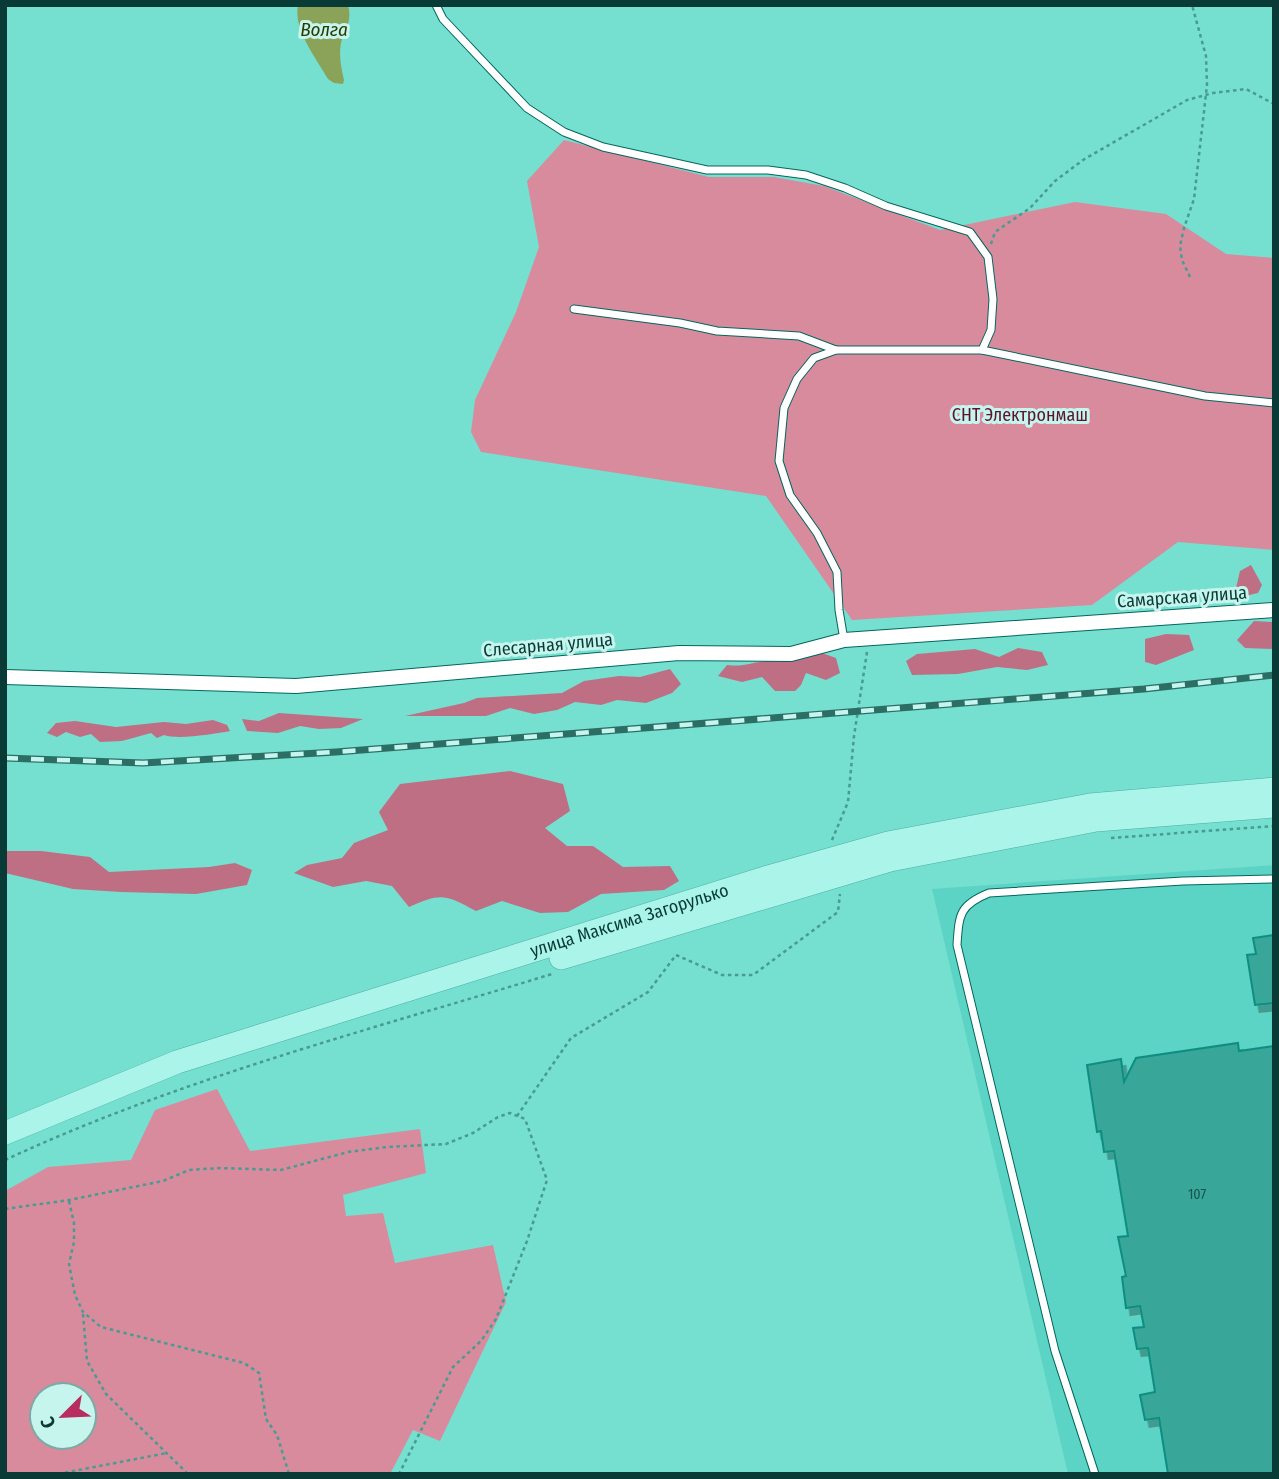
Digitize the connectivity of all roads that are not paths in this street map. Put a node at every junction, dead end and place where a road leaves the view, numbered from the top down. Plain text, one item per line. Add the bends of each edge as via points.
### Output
1 (436, 5) edge
2 (574, 309) dead end
3 (836, 349) junction
4 (982, 350) junction
5 (1274, 403) edge
6 (1274, 610) edge
7 (1093, 623) joint
8 (844, 640) junction
9 (5, 677) edge
10 (1274, 789) edge
11 (1274, 806) edge
12 (1274, 879) edge
13 (5, 1133) edge
14 (5, 1147) edge
15 (1095, 1474) edge

1 - 4 lane via 443,19 527,108 564,132 603,147 707,170 806,175 970,232 988,257 993,299 991,330
2 - 3 lane via 717,331 799,335
3 - 4 lane
3 - 8 lane via 814,358 797,379 784,408 779,461 790,495 837,572
4 - 5 lane via 1205,396
6 - 7 street, Самарская улица
7 - 8 street, Слесарная улица
8 - 9 street, Слесарная улица via 790,654 679,653 296,685
10 - 13 main road, улица Максима Загорулько via 1090,805 877,846 177,1062
11 - 14 main road, улица Максима Загорулько via 1096,820 890,860 180,1075
12 - 15 lane via 989,893 971,900 959,918 957,945 1049,1324

